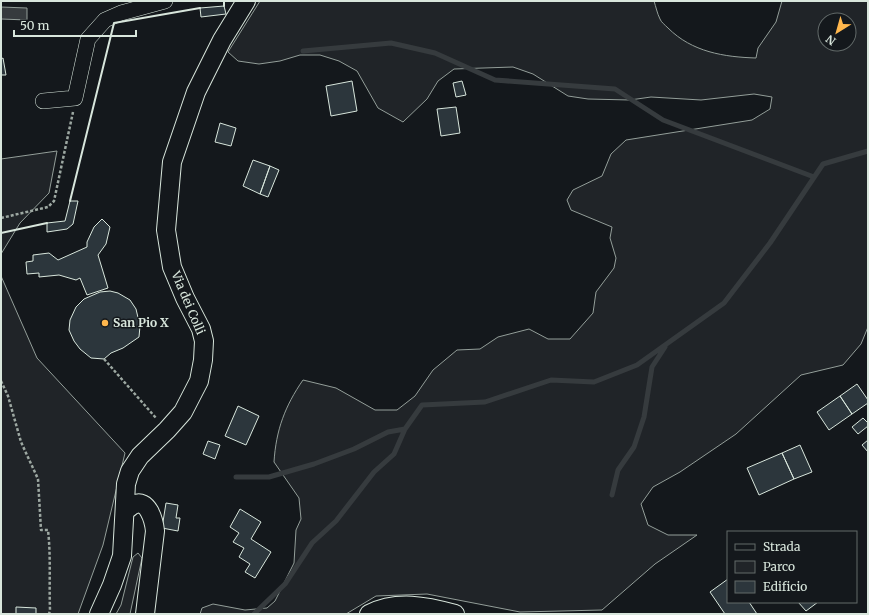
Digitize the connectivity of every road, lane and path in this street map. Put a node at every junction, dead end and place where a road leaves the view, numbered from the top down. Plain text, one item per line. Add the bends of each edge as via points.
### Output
1 (165, 1) edge
2 (246, 1) edge
3 (43, 101) dead end
4 (71, 122) dead end
5 (1, 218) edge
6 (104, 359) dead end
7 (1, 381) edge
8 (167, 430) junction
9 (125, 511) junction
10 (49, 614) edge
11 (99, 614) edge
12 (144, 614) edge
13 (369, 614) edge
14 (455, 614) edge

1 - 3 street via 105,20 88,39 75,98
2 - 8 street, Via dei Colli via 222,40 196,92 172,162 166,230 172,267 201,329 204,347 198,381 183,412
4 - 5 path via 54,201 48,207
6 - 8 path
7 - 10 path via 21,442 38,478 41,530 48,530 50,553
8 - 9 street, Via dei Colli via 140,456 130,471 126,484
9 - 11 street, Via dei Colli via 122,556
9 - 12 street via 134,504 144,505 154,521 155,531
13 - 14 street via 394,605 426,606

